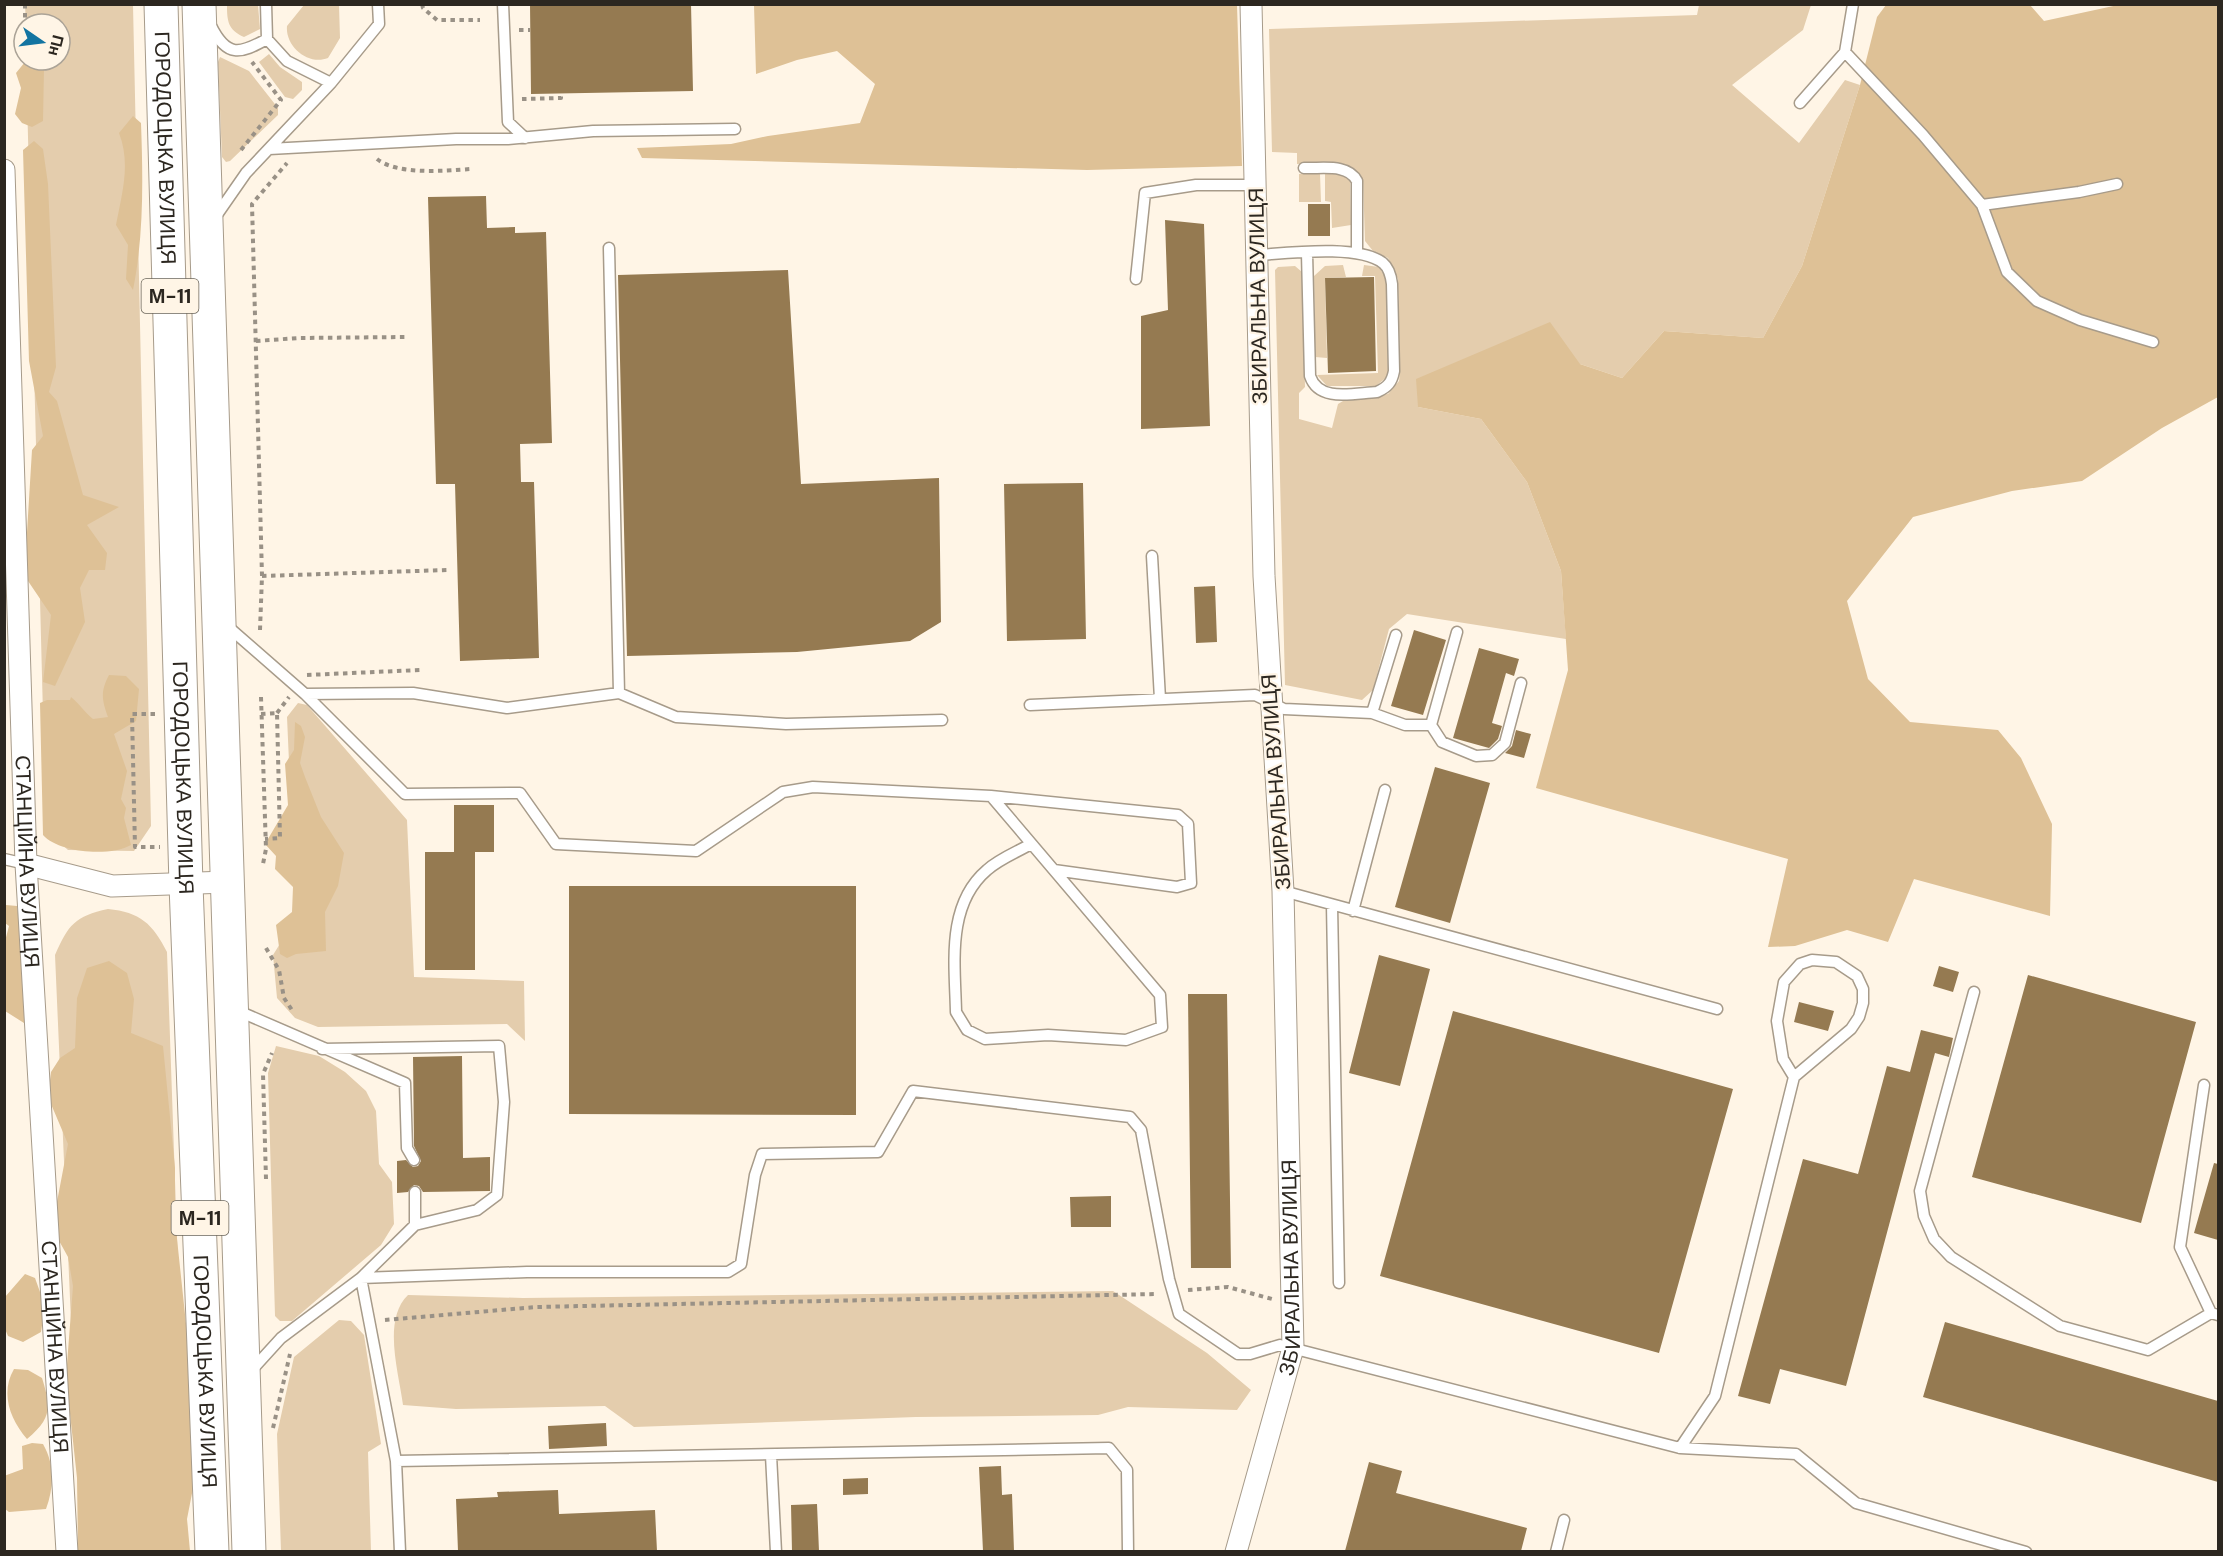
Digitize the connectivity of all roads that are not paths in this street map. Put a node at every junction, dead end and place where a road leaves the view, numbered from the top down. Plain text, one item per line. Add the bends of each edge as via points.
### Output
1 (160, 4) edge
2 (201, 4) edge
3 (266, 4) edge
4 (378, 4) edge
5 (503, 4) edge
6 (1251, 4) edge
7 (1853, 4) edge
8 (267, 39) junction
9 (1845, 52) junction
10 (331, 83) junction
11 (1800, 103) dead end
12 (735, 129) dead end
13 (525, 138) junction
14 (269, 149) junction
15 (1304, 168) dead end
16 (4, 170) edge
17 (2117, 184) dead end
18 (1255, 185) junction
19 (1982, 205) junction
20 (206, 232) junction
21 (609, 248) dead end
22 (1307, 253) junction
23 (1357, 253) junction
24 (1257, 255) junction
25 (1136, 279) dead end
26 (2153, 342) dead end
27 (1152, 556) dead end
28 (219, 619) junction
29 (1457, 632) dead end
30 (1396, 635) dead end
31 (1521, 683) dead end
32 (619, 693) junction
33 (305, 694) junction
34 (1160, 699) junction
35 (1270, 703) junction
36 (1030, 705) dead end
37 (1372, 712) junction
38 (942, 720) dead end
39 (1431, 725) junction
40 (1385, 790) dead end
41 (991, 796) junction
42 (1031, 844) junction
43 (4, 858) edge
44 (26, 864) junction
45 (1054, 870) junction
46 (227, 882) junction
47 (186, 885) junction
48 (1283, 891) junction
49 (1332, 905) junction
50 (1353, 911) junction
51 (1974, 992) dead end
52 (231, 1007) junction
53 (1717, 1010) dead end
54 (322, 1049) junction
55 (1794, 1077) junction
56 (2204, 1085) dead end
57 (414, 1160) dead end
58 (415, 1192) dead end
59 (415, 1225) junction
60 (361, 1278) junction
61 (1339, 1283) dead end
62 (2215, 1314) edge
63 (1293, 1348) junction
64 (243, 1381) junction
65 (1680, 1448) junction
66 (771, 1455) junction
67 (396, 1461) junction
68 (1564, 1520) dead end
69 (67, 1551) edge
70 (212, 1551) edge
71 (249, 1551) edge
72 (400, 1551) edge
73 (776, 1551) edge
74 (1128, 1551) edge
75 (1236, 1551) edge
76 (1556, 1551) edge
77 (2026, 1551) edge

1 - 47 main road, ГОРОДОЦЬКА ВУЛИЦЯ / М-11
2 - 8 lane via 217,38 233,50 245,51
2 - 20 main road, ГОРОДОЦЬКА ВУЛИЦЯ / М-11
3 - 8 lane
4 - 10 lane via 379,24
5 - 13 lane via 508,122
6 - 18 street, ЗБИРАЛЬНА ВУЛИЦЯ
7 - 9 lane
8 - 10 lane via 287,61
9 - 11 lane
9 - 19 lane
10 - 14 lane
12 - 13 lane via 593,131
13 - 14 lane
14 - 20 lane via 246,173
15 - 23 lane via 1341,169 1355,176
16 - 44 street, СТАНЦІЙНА ВУЛИЦЯ
17 - 19 lane
18 - 24 street, ЗБИРАЛЬНА ВУЛИЦЯ
18 - 25 lane via 1196,185 1145,193
19 - 26 lane via 2007,272 2037,301 2079,320
20 - 28 main road, ГОРОДОЦЬКА ВУЛИЦЯ / М-11
21 - 32 lane
22 - 23 lane
22 - 23 lane via 1310,376 1313,385 1326,394 1377,392 1393,378 1391,276 1383,263
22 - 24 lane
24 - 35 street, ЗБИРАЛЬНА ВУЛИЦЯ
27 - 34 lane
28 - 33 lane
28 - 46 main road, ГОРОДОЦЬКА ВУЛИЦЯ / М-11
29 - 39 lane
30 - 37 lane
31 - 39 lane via 1504,743 1492,755 1476,756 1442,742
32 - 33 lane via 507,708 413,693
32 - 38 lane via 676,717 786,724
33 - 41 lane via 405,794 520,793 556,844 696,851 783,792 813,787
34 - 35 lane via 1255,695
34 - 36 lane
35 - 37 lane via 1284,709
35 - 48 street, ЗБИРАЛЬНА ВУЛИЦЯ
37 - 39 lane via 1405,725
40 - 50 lane
41 - 42 lane
41 - 45 lane via 1178,815 1188,824 1191,883 1178,887
42 - 45 lane
42 - 45 lane via 986,870 966,897 955,930 956,1012 960,1022 975,1036 986,1039 1048,1035 1126,1040 1162,1027 1160,995
43 - 44 lane
44 - 47 street via 112,886
44 - 69 street, СТАНЦІЙНА ВУЛИЦЯ
46 - 47 street
46 - 52 main road, ГОРОДОЦЬКА ВУЛИЦЯ / М-11
47 - 70 main road, ГОРОДОЦЬКА ВУЛИЦЯ / М-11
48 - 49 lane
48 - 63 street, ЗБИРАЛЬНА ВУЛИЦЯ
49 - 50 lane
49 - 61 lane
50 - 53 lane
51 - 62 lane via 1920,1191 1924,1216 1934,1239 1951,1257 2060,1326 2148,1350
52 - 54 lane
52 - 64 main road, ГОРОДОЦЬКА ВУЛИЦЯ / М-11
54 - 57 lane via 405,1083 407,1148
54 - 59 lane via 499,1046 504,1102 497,1194 477,1210
55 - 55 lane via 1851,1029 1859,1017 1863,989 1857,976 1836,962 1812,960 1800,964 1784,982 1777,1021 1783,1059
55 - 65 lane via 1715,1396
56 - 62 lane via 2180,1247
58 - 59 lane
59 - 60 lane
60 - 63 lane via 527,1272 728,1272 741,1264 762,1154 878,1152 913,1091 1130,1117 1141,1130 1179,1314 1238,1353 1250,1354 1280,1345
60 - 64 lane via 281,1338
60 - 67 lane
63 - 65 lane
63 - 75 street, ЗБИРАЛЬНА ВУЛИЦЯ
64 - 71 main road, ГОРОДОЦЬКА ВУЛИЦЯ / М-11
65 - 77 lane via 1796,1454 1856,1503
66 - 67 lane
66 - 73 lane
66 - 74 lane via 1109,1448 1126,1470
67 - 72 lane
68 - 76 lane

